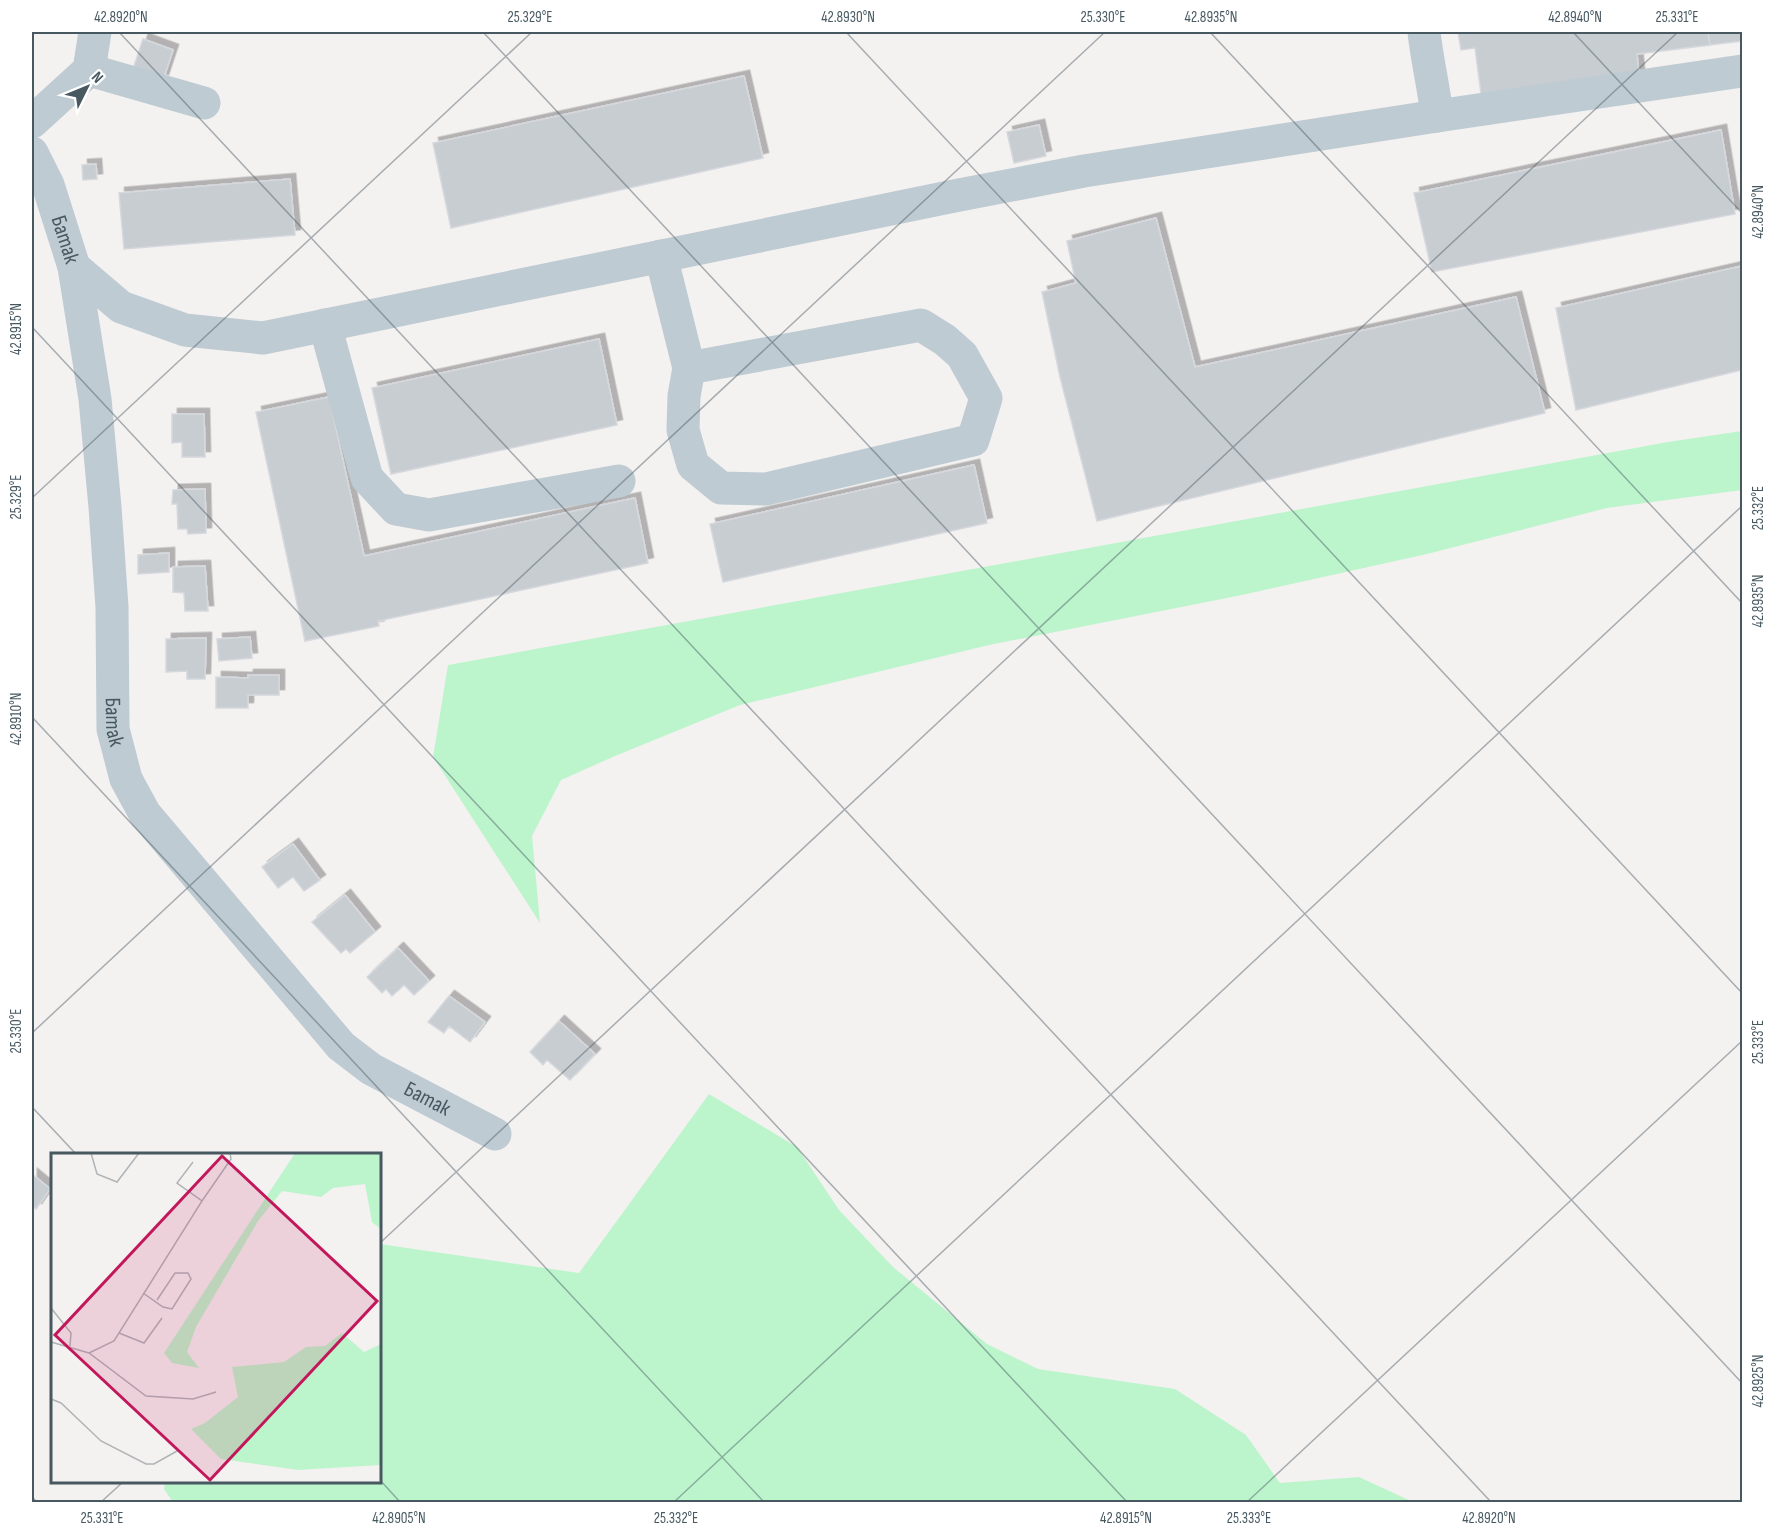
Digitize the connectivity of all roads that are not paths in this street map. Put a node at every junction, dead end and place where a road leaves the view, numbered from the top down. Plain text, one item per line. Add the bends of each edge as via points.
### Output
1 (95, 32) edge
2 (1424, 32) edge
3 (89, 70) junction
4 (1743, 71) edge
5 (204, 103) dead end
6 (1437, 116) junction
7 (32, 122) edge
8 (32, 153) edge
9 (661, 256) junction
10 (74, 267) junction
11 (325, 325) junction
12 (689, 368) junction
13 (619, 481) dead end
14 (495, 1134) dead end

1 - 3 street
2 - 6 street
3 - 5 street
3 - 7 street
4 - 6 street
6 - 9 street via 1084,171
8 - 10 street, Батак via 48,185
9 - 11 street
9 - 12 street
10 - 11 street via 121,308 185,330 263,338
10 - 14 street, Батак via 95,399 105,507 112,729 126,779 145,814 341,1046 371,1069
11 - 13 street via 367,478 396,509 429,515
12 - 12 street via 683,430 693,465 721,488 766,489 973,440 986,398 962,355 921,325

